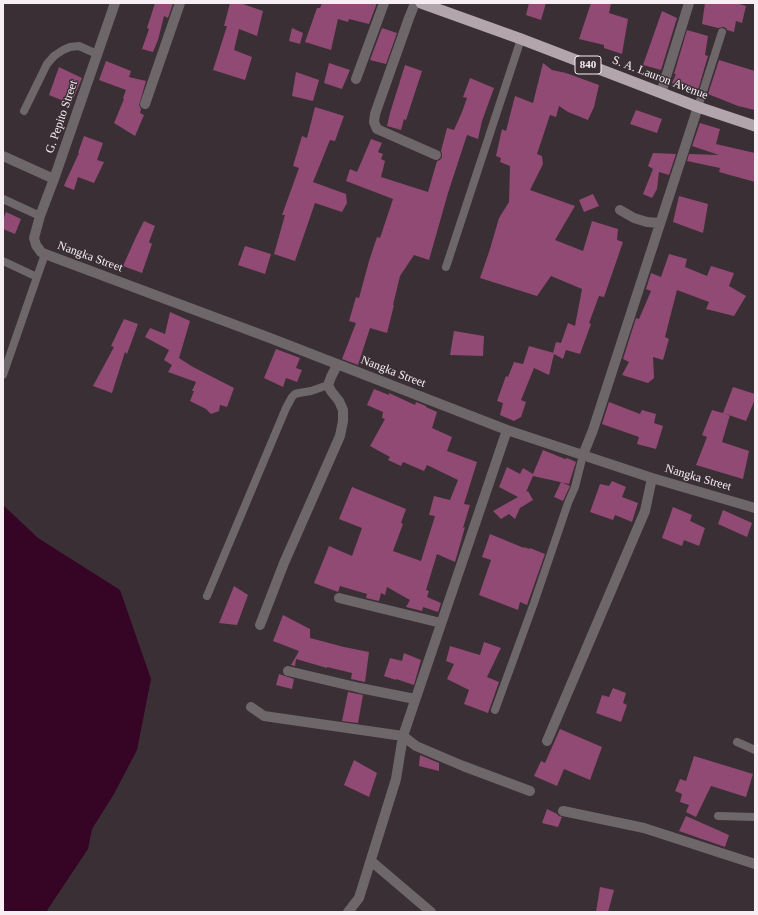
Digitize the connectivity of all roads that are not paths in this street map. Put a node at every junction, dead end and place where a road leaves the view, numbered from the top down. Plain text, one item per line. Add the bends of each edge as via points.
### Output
1 (115, 3) edge
2 (180, 3) edge
3 (384, 3) edge
4 (415, 3) edge
5 (421, 3) edge
6 (689, 3) edge
7 (722, 32) dead end
8 (521, 39) junction
9 (97, 54) junction
10 (356, 79) dead end
11 (661, 93) junction
12 (145, 104) dead end
13 (698, 107) junction
14 (24, 111) dead end
15 (755, 126) edge
16 (436, 155) dead end
17 (3, 156) edge
18 (54, 180) junction
19 (3, 199) edge
20 (620, 210) dead end
21 (40, 216) junction
22 (660, 223) junction
23 (34, 238) joint
24 (45, 254) junction
25 (3, 261) edge
26 (446, 267) dead end
27 (38, 277) junction
28 (337, 365) junction
29 (3, 375) edge
30 (328, 385) junction
31 (507, 430) junction
32 (583, 455) junction
33 (652, 478) junction
34 (755, 508) edge
35 (207, 596) dead end
36 (339, 598) dead end
37 (441, 623) junction
38 (260, 626) dead end
39 (288, 671) dead end
40 (415, 699) junction
41 (251, 707) dead end
42 (495, 710) dead end
43 (403, 736) junction
44 (547, 741) dead end
45 (737, 742) dead end
46 (755, 750) edge
47 (530, 791) dead end
48 (563, 811) dead end
49 (718, 816) dead end
50 (755, 817) edge
51 (371, 861) junction
52 (755, 864) edge
53 (348, 912) edge
54 (431, 912) edge

1 - 9 street, G. Pepito Street
2 - 12 street
3 - 10 street
4 - 16 street via 374,122 377,129
5 - 8 highway, S. A. Lauron Avenue / 840
6 - 11 street
7 - 13 lane
8 - 11 highway, S. A. Lauron Avenue / 840
8 - 26 lane
9 - 14 lane via 79,46 70,47 54,56 47,64
9 - 18 street, G. Pepito Street
11 - 13 highway, S. A. Lauron Avenue / 840
13 - 15 highway, S. A. Lauron Avenue / 840
13 - 22 street
17 - 18 street
18 - 21 street, G. Pepito Street
19 - 21 lane
20 - 22 street via 646,222
21 - 23 street, G. Pepito Street
22 - 32 street
23 - 24 street, Nangka Street via 38,249
24 - 27 lane
24 - 28 street, Nangka Street
25 - 27 lane
27 - 29 lane
28 - 30 street
28 - 31 street, Nangka Street
30 - 35 lane via 292,397
30 - 38 street via 343,410 340,436 284,563
31 - 32 street, Nangka Street
31 - 37 street
32 - 33 street, Nangka Street
32 - 42 lane via 575,487
33 - 34 street, Nangka Street
33 - 44 street via 645,511
36 - 37 street
37 - 40 street
39 - 40 street
40 - 43 street
41 - 43 street via 264,716
43 - 47 street via 416,746
43 - 51 street via 396,779
45 - 46 lane
48 - 52 street via 644,828
49 - 50 lane
51 - 53 street via 359,898
51 - 54 street

